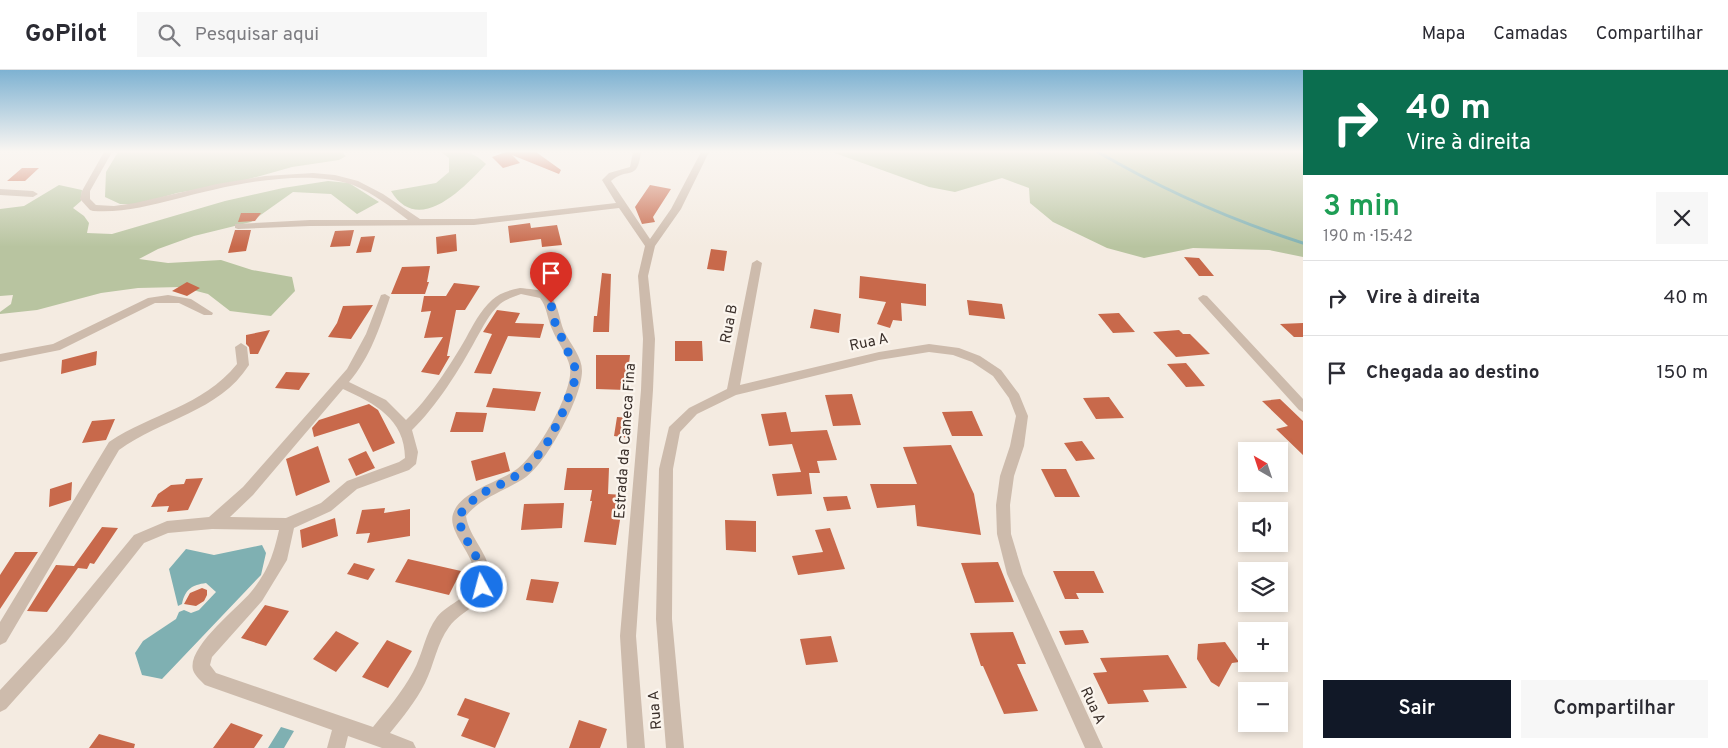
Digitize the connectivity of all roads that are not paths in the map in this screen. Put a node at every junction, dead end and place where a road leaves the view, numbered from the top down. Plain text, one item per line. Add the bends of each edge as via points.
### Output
1 (90, 184) edge
2 (240, 184) edge
3 (356, 184) edge
4 (608, 184) edge
5 (689, 184) edge
6 (0, 192) edge
7 (33, 194) dead end
8 (622, 205) junction
9 (420, 223) junction
10 (238, 226) dead end
11 (650, 246) junction
12 (757, 263) dead end
13 (385, 297) dead end
14 (1203, 298) dead end
15 (208, 312) dead end
16 (241, 347) dead end
17 (0, 358) edge
18 (342, 384) junction
19 (733, 391) junction
20 (1303, 407) edge
21 (405, 429) junction
22 (212, 523) junction
23 (287, 524) junction
24 (0, 637) edge
25 (0, 703) edge
26 (342, 725) junction
27 (376, 737) junction
28 (336, 748) edge
29 (407, 748) edge
30 (636, 748) edge
31 (676, 748) edge
32 (1094, 748) edge

1 - 2 street via 85,199 93,208 111,210
3 - 9 street
4 - 8 street
5 - 11 street, Estrada da Caneca Fina
6 - 7 street
8 - 9 street via 474,222
8 - 11 street
9 - 10 street
11 - 30 street, Estrada da Caneca Fina via 643,276 649,339 647,390 628,636
12 - 19 street, Rua B
13 - 18 street via 372,334
14 - 20 street
15 - 17 street via 178,298 152,300 56,347
16 - 24 street via 243,365 235,378 204,400 114,446
18 - 21 street via 378,399 392,410
18 - 22 street via 248,491
19 - 31 street, Rua A via 693,411 674,430 666,469 664,620
19 - 32 street, Rua A via 879,356 929,348 954,351 976,359 997,373 1015,397 1022,416 1007,476 1004,534 1015,574
21 - 23 street via 412,452 411,460 404,466 352,485 326,507
21 - 27 street via 422,412 479,322 496,303 520,291 543,295 551,303 553,318 576,370 574,383 549,440 530,466 478,495 459,515 459,522 483,571 482,587 468,603 444,621 419,678
22 - 23 street
22 - 25 street via 167,528 139,539 60,637
23 - 26 street via 280,560 257,596 204,653 201,668 211,679
26 - 27 street
26 - 28 street
27 - 29 street

